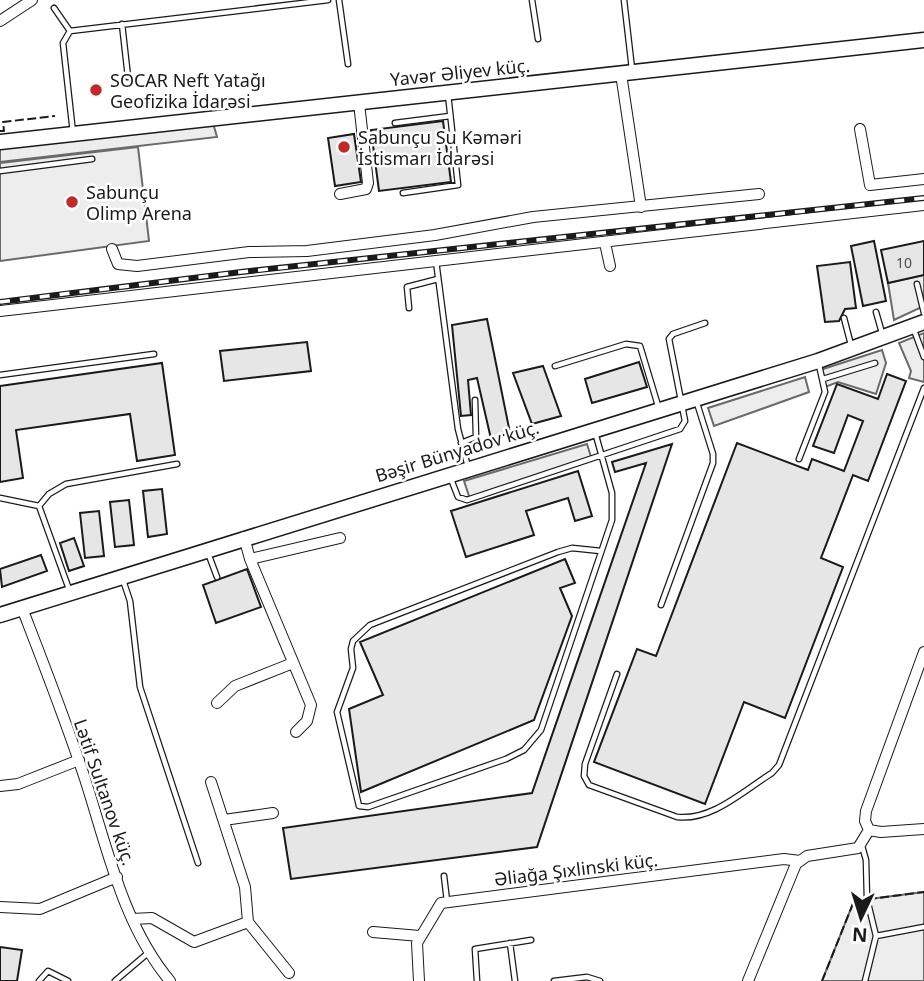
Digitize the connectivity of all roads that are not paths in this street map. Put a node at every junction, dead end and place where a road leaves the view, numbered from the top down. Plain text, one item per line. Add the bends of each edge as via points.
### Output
1 (32, 0) edge
2 (328, 0) edge
3 (340, 0) edge
4 (531, 0) edge
5 (624, 0) edge
6 (54, 8) dead end
7 (0, 21) edge
8 (122, 24) junction
9 (69, 31) junction
10 (538, 39) dead end
11 (924, 40) edge
12 (348, 64) dead end
13 (627, 74) junction
14 (128, 77) dead end
15 (447, 93) junction
16 (359, 103) junction
17 (450, 116) junction
18 (395, 122) dead end
19 (860, 129) dead end
20 (73, 134) junction
21 (0, 142) edge
22 (92, 159) dead end
23 (0, 172) edge
24 (924, 179) edge
25 (403, 193) dead end
26 (340, 194) dead end
27 (759, 194) dead end
28 (924, 205) edge
29 (641, 207) junction
30 (605, 243) junction
31 (112, 249) dead end
32 (436, 260) junction
33 (610, 266) dead end
34 (438, 278) junction
35 (917, 284) dead end
36 (409, 308) dead end
37 (0, 311) edge
38 (876, 312) dead end
39 (924, 313) edge
40 (844, 318) dead end
41 (705, 323) dead end
42 (918, 324) edge
43 (884, 338) junction
44 (852, 349) junction
45 (154, 354) dead end
46 (924, 358) edge
47 (818, 361) junction
48 (876, 363) dead end
49 (555, 366) dead end
50 (0, 375) edge
51 (823, 379) junction
52 (924, 388) edge
53 (696, 398) junction
54 (475, 400) dead end
55 (680, 403) junction
56 (660, 410) junction
57 (594, 430) junction
58 (461, 443) junction
59 (602, 456) junction
60 (799, 459) dead end
61 (177, 464) dead end
62 (468, 468) junction
63 (449, 474) junction
64 (0, 498) edge
65 (39, 506) junction
66 (244, 537) junction
67 (340, 538) dead end
68 (206, 549) junction
69 (601, 551) junction
70 (250, 559) junction
71 (121, 576) junction
72 (217, 577) dead end
73 (70, 593) junction
74 (661, 604) dead end
75 (22, 608) junction
76 (1, 612) edge
77 (924, 652) edge
78 (293, 663) junction
79 (617, 674) dead end
80 (217, 703) dead end
81 (296, 732) dead end
82 (79, 760) junction
83 (211, 782) dead end
84 (0, 786) edge
85 (273, 813) dead end
86 (224, 820) junction
87 (924, 829) edge
88 (869, 830) junction
89 (862, 846) junction
90 (800, 860) junction
91 (198, 863) dead end
92 (444, 876) dead end
93 (117, 877) junction
94 (447, 902) junction
95 (0, 908) edge
96 (132, 919) junction
97 (248, 922) junction
98 (924, 926) edge
99 (373, 932) dead end
100 (420, 936) junction
101 (876, 936) junction
102 (531, 940) dead end
103 (510, 943) junction
104 (148, 953) junction
105 (289, 973) dead end
106 (39, 981) edge
107 (68, 981) edge
108 (115, 981) edge
109 (170, 981) edge
110 (419, 981) edge
111 (477, 981) edge
112 (515, 981) edge
113 (554, 981) edge
114 (600, 981) edge
115 (748, 981) edge
116 (865, 981) edge

1 - 7 street
2 - 8 lane
3 - 12 lane
4 - 10 lane
5 - 13 lane
6 - 9 lane
8 - 9 lane
8 - 14 lane
9 - 20 lane via 63,43
11 - 13 street, Yavər Əliyev küç.
13 - 15 street, Yavər Əliyev küç.
13 - 29 street
15 - 16 street, Yavər Əliyev küç.
15 - 17 lane
16 - 20 street, Yavər Əliyev küç.
16 - 26 street via 368,183 360,192
17 - 18 lane
17 - 25 lane via 458,185
19 - 24 street via 870,185
20 - 21 street, Yavər Əliyev küç.
22 - 23 lane
27 - 29 street
28 - 30 street
29 - 31 street via 533,217 307,251 249,252 137,266 118,264
30 - 32 street
30 - 33 street
32 - 34 lane
32 - 37 street
34 - 36 lane via 407,287
34 - 58 lane
35 - 39 lane
38 - 43 lane
40 - 44 lane
41 - 55 lane via 669,339
42 - 43 street, Bəşir Bünyadov küç.
42 - 46 lane
43 - 44 street, Bəşir Bünyadov küç.
44 - 47 street, Bəşir Bünyadov küç.
45 - 50 lane
47 - 51 lane
47 - 53 street, Bəşir Bünyadov küç.
48 - 51 lane
49 - 56 lane via 636,344
51 - 60 lane via 823,398
52 - 79 lane via 779,765 772,773 704,816 689,818 589,785 585,764
53 - 55 street, Bəşir Bünyadov küç.
53 - 74 lane via 713,463
54 - 58 lane via 476,437
55 - 56 street, Bəşir Bünyadov küç.
55 - 59 lane via 684,421 680,429
56 - 57 street, Bəşir Bünyadov küç.
57 - 59 lane
57 - 62 street, Bəşir Bünyadov küç.
58 - 62 lane
59 - 63 lane via 463,500
59 - 69 lane via 613,508
61 - 65 lane via 66,484
62 - 63 street, Bəşir Bünyadov küç.
63 - 66 street, Bəşir Bünyadov küç.
64 - 65 lane
65 - 73 lane
66 - 68 street, Bəşir Bünyadov küç.
66 - 70 street
67 - 70 street
68 - 71 street, Bəşir Bünyadov küç.
68 - 72 lane
69 - 69 lane via 534,741 506,759 368,807 359,806 337,712 353,668 351,649 358,634 370,625 558,552 572,548
70 - 78 street
71 - 73 street, Bəşir Bünyadov küç.
71 - 91 lane via 130,601 140,687
73 - 75 street, Bəşir Bünyadov küç.
75 - 76 street, Bəşir Bünyadov küç.
75 - 82 street, Lətif Sultanov küç.
77 - 88 street via 866,811
78 - 80 street via 235,686
78 - 81 street via 311,705 307,721
82 - 84 street via 18,784
82 - 93 street, Lətif Sultanov küç.
83 - 86 street
85 - 86 street
86 - 97 street via 245,887
87 - 88 street
88 - 89 street
89 - 90 street, Əliağa Şıxlinski küç.
89 - 101 lane
90 - 94 street, Əliağa Şıxlinski küç.
90 - 115 street
92 - 94 lane
93 - 95 street via 52,906 30,911
93 - 96 street, Lətif Sultanov küç.
94 - 100 street via 436,907
96 - 97 street via 152,918 194,942
96 - 104 street, Lətif Sultanov küç.
97 - 105 street
98 - 101 lane
99 - 100 street
100 - 110 street via 416,952
101 - 116 lane
102 - 103 lane
103 - 111 lane via 475,949
103 - 112 lane
104 - 108 lane
104 - 109 street, Lətif Sultanov küç.
106 - 107 lane via 48,971
113 - 114 lane via 587,977

